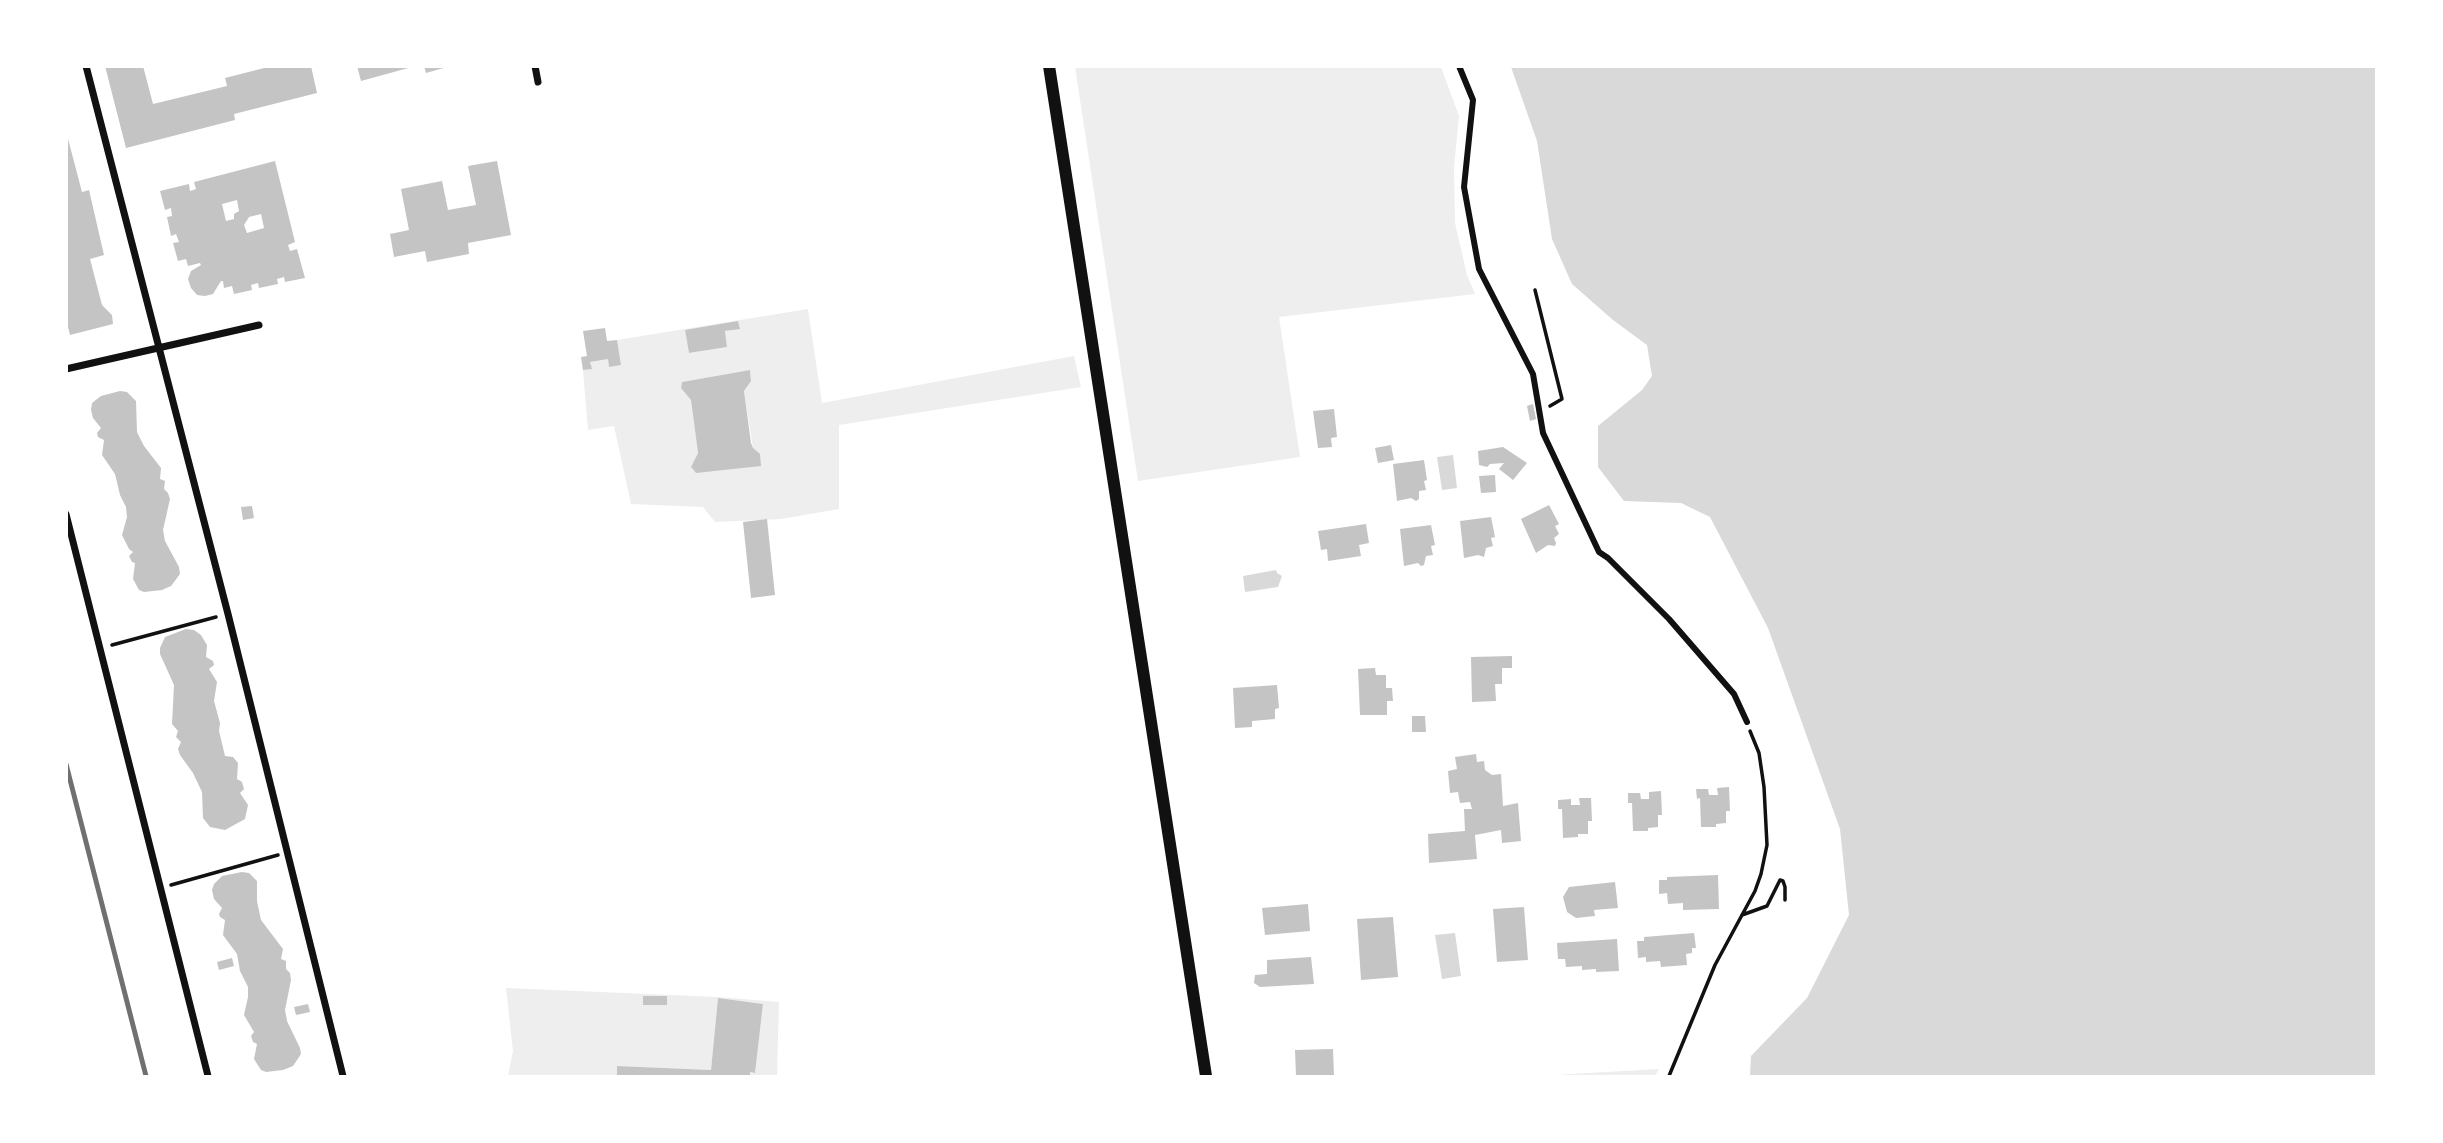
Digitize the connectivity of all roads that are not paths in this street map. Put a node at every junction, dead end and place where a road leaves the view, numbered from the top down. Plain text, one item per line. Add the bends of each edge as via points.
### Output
1 (86, 66) edge
2 (535, 66) edge
3 (1049, 66) edge
4 (1459, 66) edge
5 (538, 82) dead end
6 (259, 325) dead end
7 (160, 348) junction
8 (66, 369) edge
9 (66, 514) edge
10 (1747, 722) road end
11 (208, 1076) edge
12 (343, 1076) edge
13 (1206, 1076) edge

1 - 7 street
2 - 5 street
3 - 13 main road
4 - 10 street via 1473,100 1464,187 1479,269 1533,374 1543,433 1599,552 1677,628 1734,694
6 - 7 street
7 - 8 street
7 - 12 street
9 - 11 street

